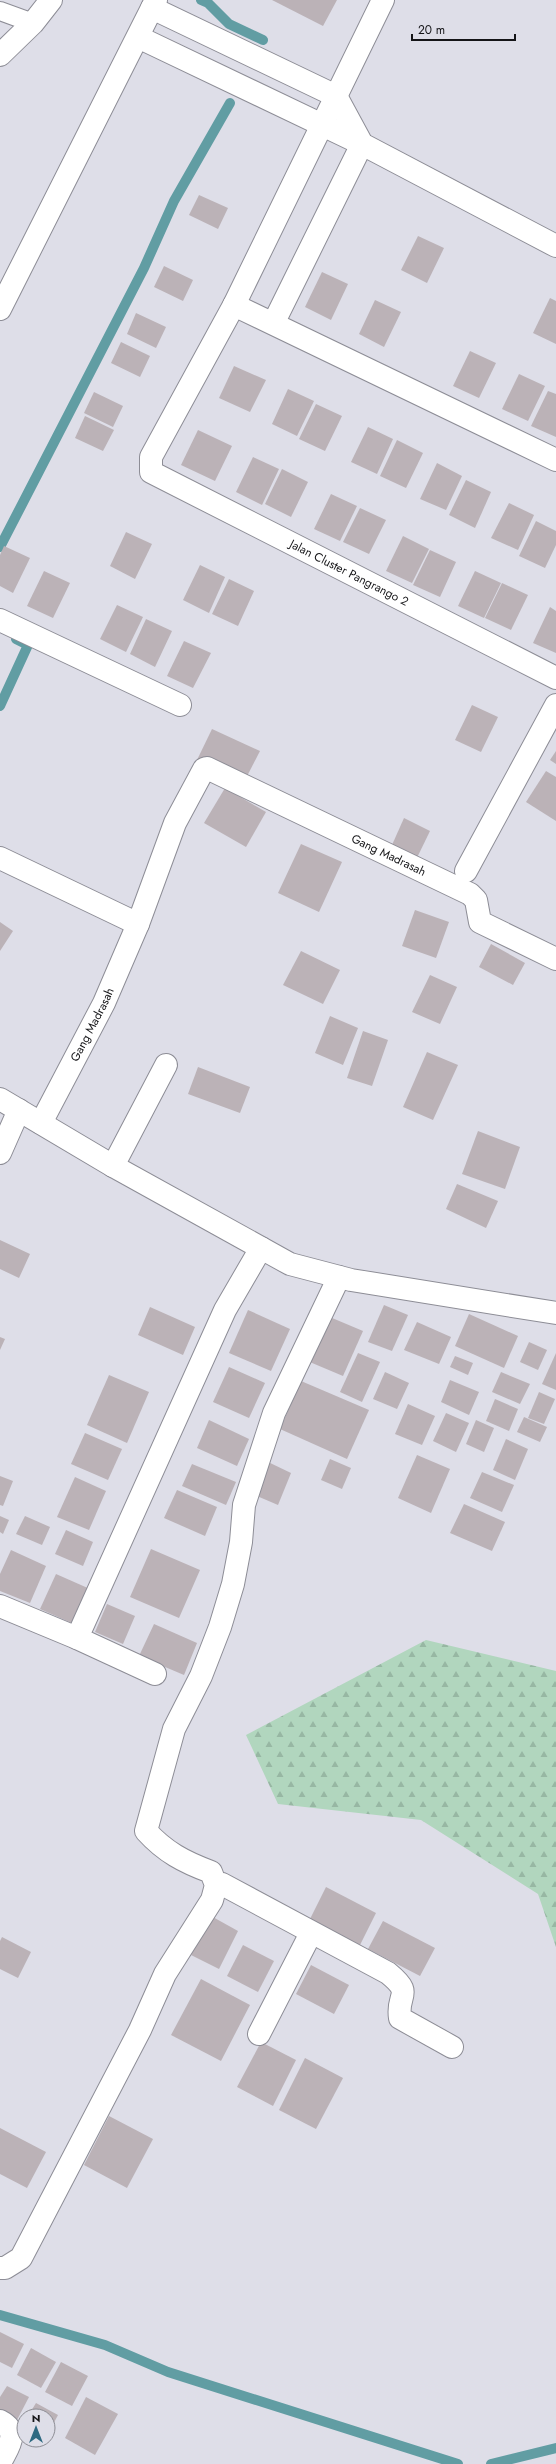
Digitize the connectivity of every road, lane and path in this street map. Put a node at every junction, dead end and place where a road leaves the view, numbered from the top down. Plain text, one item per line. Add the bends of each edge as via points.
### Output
1 (50, 0) edge
2 (383, 0) edge
3 (154, 4) edge
4 (0, 11) edge
5 (33, 23) junction
6 (138, 37) junction
7 (0, 55) edge
8 (336, 96) junction
9 (323, 125) junction
10 (362, 144) junction
11 (556, 246) edge
12 (234, 305) junction
13 (0, 309) edge
14 (274, 322) junction
15 (556, 460) edge
16 (0, 620) edge
17 (556, 678) edge
18 (556, 705) edge
19 (180, 706) dead end
20 (0, 858) edge
21 (466, 871) dead end
22 (138, 924) junction
23 (556, 959) edge
24 (166, 1065) dead end
25 (0, 1099) edge
26 (18, 1110) junction
27 (41, 1123) junction
28 (0, 1153) edge
29 (112, 1166) junction
30 (261, 1248) junction
31 (339, 1277) junction
32 (556, 1313) edge
33 (0, 1606) edge
34 (77, 1638) junction
35 (155, 1674) dead end
36 (216, 1885) junction
37 (311, 1933) junction
38 (259, 2034) dead end
39 (452, 2048) dead end
40 (0, 2268) edge
41 (0, 2421) edge
42 (0, 2463) edge

1 - 5 street
2 - 8 street
3 - 6 street
3 - 8 street
4 - 5 lane
5 - 7 street
6 - 9 street
6 - 13 street
8 - 9 street
8 - 10 street
9 - 10 street
9 - 12 street
10 - 11 street
10 - 14 street
12 - 14 street
12 - 17 street, Jalan Cluster Pangrango 2 via 150,463 151,472
14 - 15 street
16 - 19 street
18 - 21 street
20 - 22 street
22 - 23 street, Gang Madrasah via 175,824 204,769 207,768 470,894 476,900 480,922
22 - 27 street, Gang Madrasah via 104,1003
24 - 29 street
25 - 26 street
26 - 27 street
26 - 28 street
27 - 29 street
29 - 30 street
30 - 31 street via 290,1264
30 - 34 street via 225,1310
31 - 32 street
31 - 36 street via 274,1413 244,1505 241,1542 233,1584 220,1627 201,1676 174,1729 146,1831 160,1847 184,1862 210,1872
33 - 34 street
34 - 35 street
36 - 37 street via 222,1884
36 - 40 street via 212,1900 165,1974 140,2030 21,2258 5,2268
37 - 38 street
37 - 39 street via 388,1973 401,1984 404,1993 399,2010 400,2018
41 - 42 street via 8,2425 12,2433 12,2440

